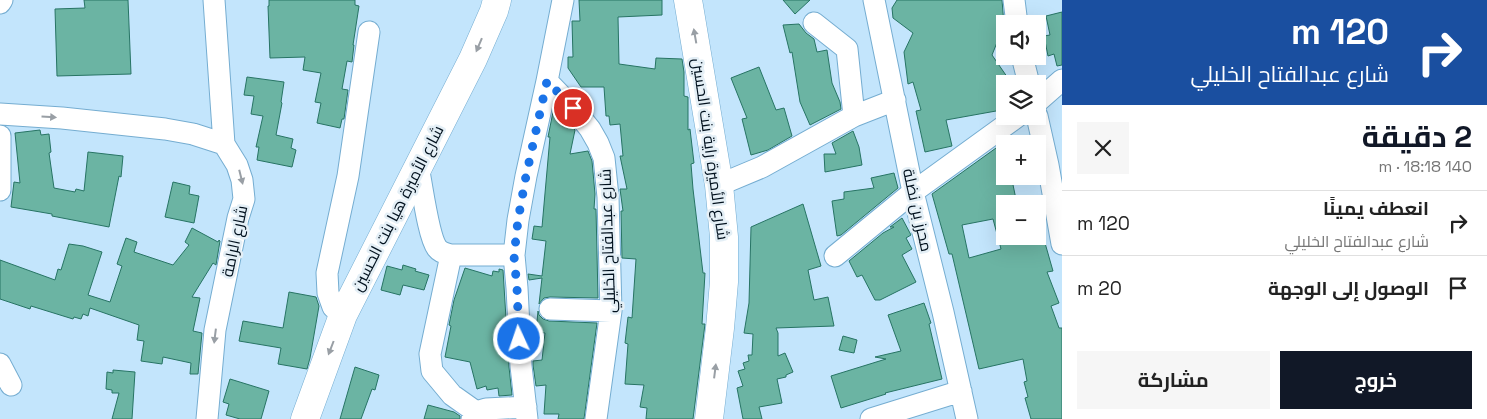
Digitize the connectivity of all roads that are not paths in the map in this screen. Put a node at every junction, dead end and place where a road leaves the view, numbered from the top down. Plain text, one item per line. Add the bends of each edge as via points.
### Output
1 (214, 0) edge
2 (497, 0) edge
3 (563, 0) edge
4 (688, 0) edge
5 (874, 0) edge
6 (1014, 0) edge
7 (1016, 15) edge
8 (814, 22) dead end
9 (369, 32) dead end
10 (1062, 80) edge
11 (547, 81) junction
12 (1046, 94) edge
13 (895, 100) junction
14 (0, 114) edge
15 (854, 116) junction
16 (1005, 125) edge
17 (1039, 125) edge
18 (0, 136) edge
19 (224, 144) junction
20 (418, 167) junction
21 (719, 186) junction
22 (0, 190) edge
23 (912, 192) junction
24 (1062, 244) edge
25 (451, 255) junction
26 (514, 256) junction
27 (835, 256) dead end
28 (550, 308) dead end
29 (611, 311) junction
30 (343, 315) junction
31 (0, 364) edge
32 (10, 385) dead end
33 (961, 391) junction
34 (527, 413) edge
35 (474, 416) edge
36 (207, 419) edge
37 (305, 419) edge
38 (596, 419) edge
39 (709, 419) edge
40 (871, 419) edge
41 (967, 419) edge

1 - 19 street
2 -> 20 main road, شارع الأميرة هيا بنت الحسين via 473,59
3 - 11 street
21 -> 4 main road, شارع الأميرة راية بنت الحسين
5 - 13 street, محرز بن نضلة
6 - 7 street
8 - 15 street via 847,49
9 - 30 street via 348,176 327,273 333,307
10 - 12 street
11 - 26 street via 526,176
11 - 29 street, شارع عبدالفتاح الخليلي via 584,122 602,150 608,197
13 - 15 street
13 - 23 street, محرز بن نضلة
14 -> 19 street via 165,129
15 - 21 street via 762,167
16 - 23 street
17 - 24 street
18 - 22 street
19 -> 36 street, شارع الرامة via 237,165 244,199 215,330
20 - 25 street via 430,232 437,249
20 - 30 main road, شارع الأميرة هيا بنت الحسين
39 -> 21 main road, شارع الأميرة راية بنت الحسين via 724,282
23 - 27 street
23 - 33 street, محرز بن نضلة
25 - 26 street
25 - 35 street via 430,354 432,371 449,396
26 - 34 street
28 - 29 street
29 - 38 street, شارع عبدالفتاح الخليلي
30 -> 37 main road, شارع الأميرة هيا بنت الحسين
31 - 32 street
33 - 40 street
33 - 41 street, محرز بن نضلة
34 - 35 street via 486,409

